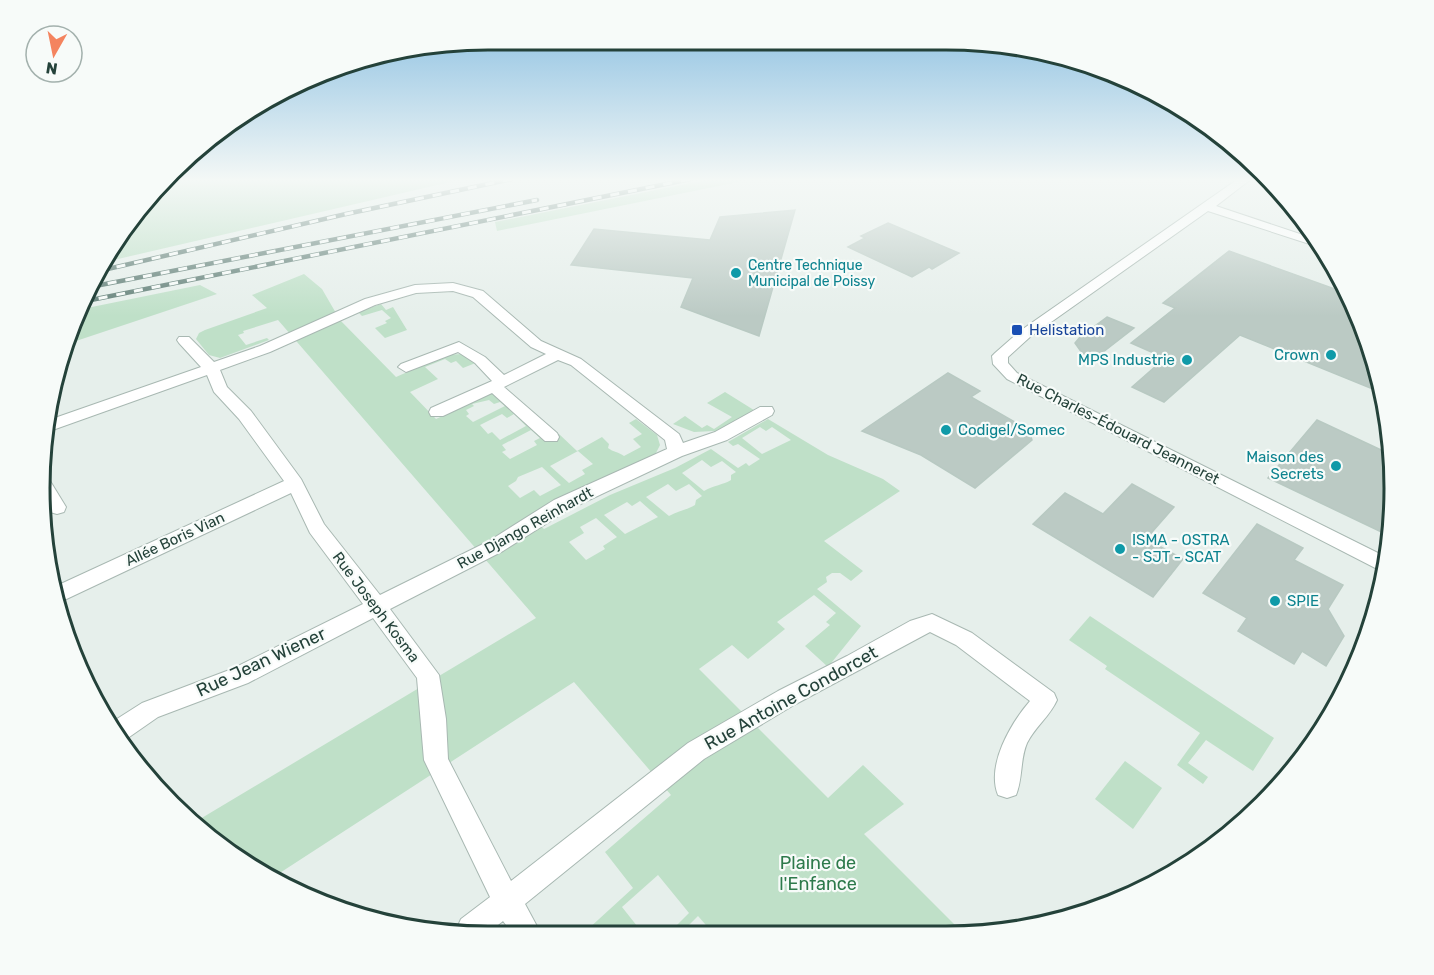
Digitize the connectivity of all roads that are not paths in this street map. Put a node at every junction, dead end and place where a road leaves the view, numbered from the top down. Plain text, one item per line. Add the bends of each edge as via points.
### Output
1 (1184, 224) edge
2 (1260, 224) edge
3 (1309, 241) edge
4 (184, 340) dead end
5 (558, 354) junction
6 (406, 367) dead end
7 (212, 369) junction
8 (498, 384) junction
9 (766, 411) dead end
10 (437, 412) dead end
11 (54, 425) edge
12 (551, 437) dead end
13 (676, 452) junction
14 (295, 483) junction
15 (50, 495) edge
16 (57, 507) dead end
17 (1378, 561) edge
18 (62, 593) edge
19 (376, 608) junction
20 (122, 730) edge
21 (1008, 786) dead end
22 (507, 902) junction
23 (474, 926) edge
24 (523, 926) edge

1 - 17 street, Rue Charles-Édouard Jeanneret via 1025,334 1000,356 1001,364 1012,376
2 - 3 street
4 - 7 street, Rue Joseph Kosma
5 - 7 street via 536,344 478,294 453,288 415,289 370,302
5 - 8 street
5 - 13 street via 576,362 673,438
6 - 8 street via 459,346 480,360
7 - 11 street
7 - 14 street, Rue Joseph Kosma via 220,389 246,415
8 - 10 street
8 - 12 street
9 - 13 street, Rue Django Reinhardt via 722,436
13 - 19 street, Rue Django Reinhardt via 561,505 496,546
14 - 18 street, Allée Boris Vian
14 - 19 street, Rue Joseph Kosma via 317,528
15 - 16 street
19 - 20 street, Rue Jean Wiener via 240,676 150,710
19 - 22 street, Rue Joseph Kosma via 428,675 436,760
21 - 22 street, Rue Antoine Condorcet via 1010,753 1019,732 1046,700 964,639 932,623 917,627 786,698 696,751
22 - 23 street, Rue Antoine Condorcet
22 - 24 street, Rue Joseph Kosma

